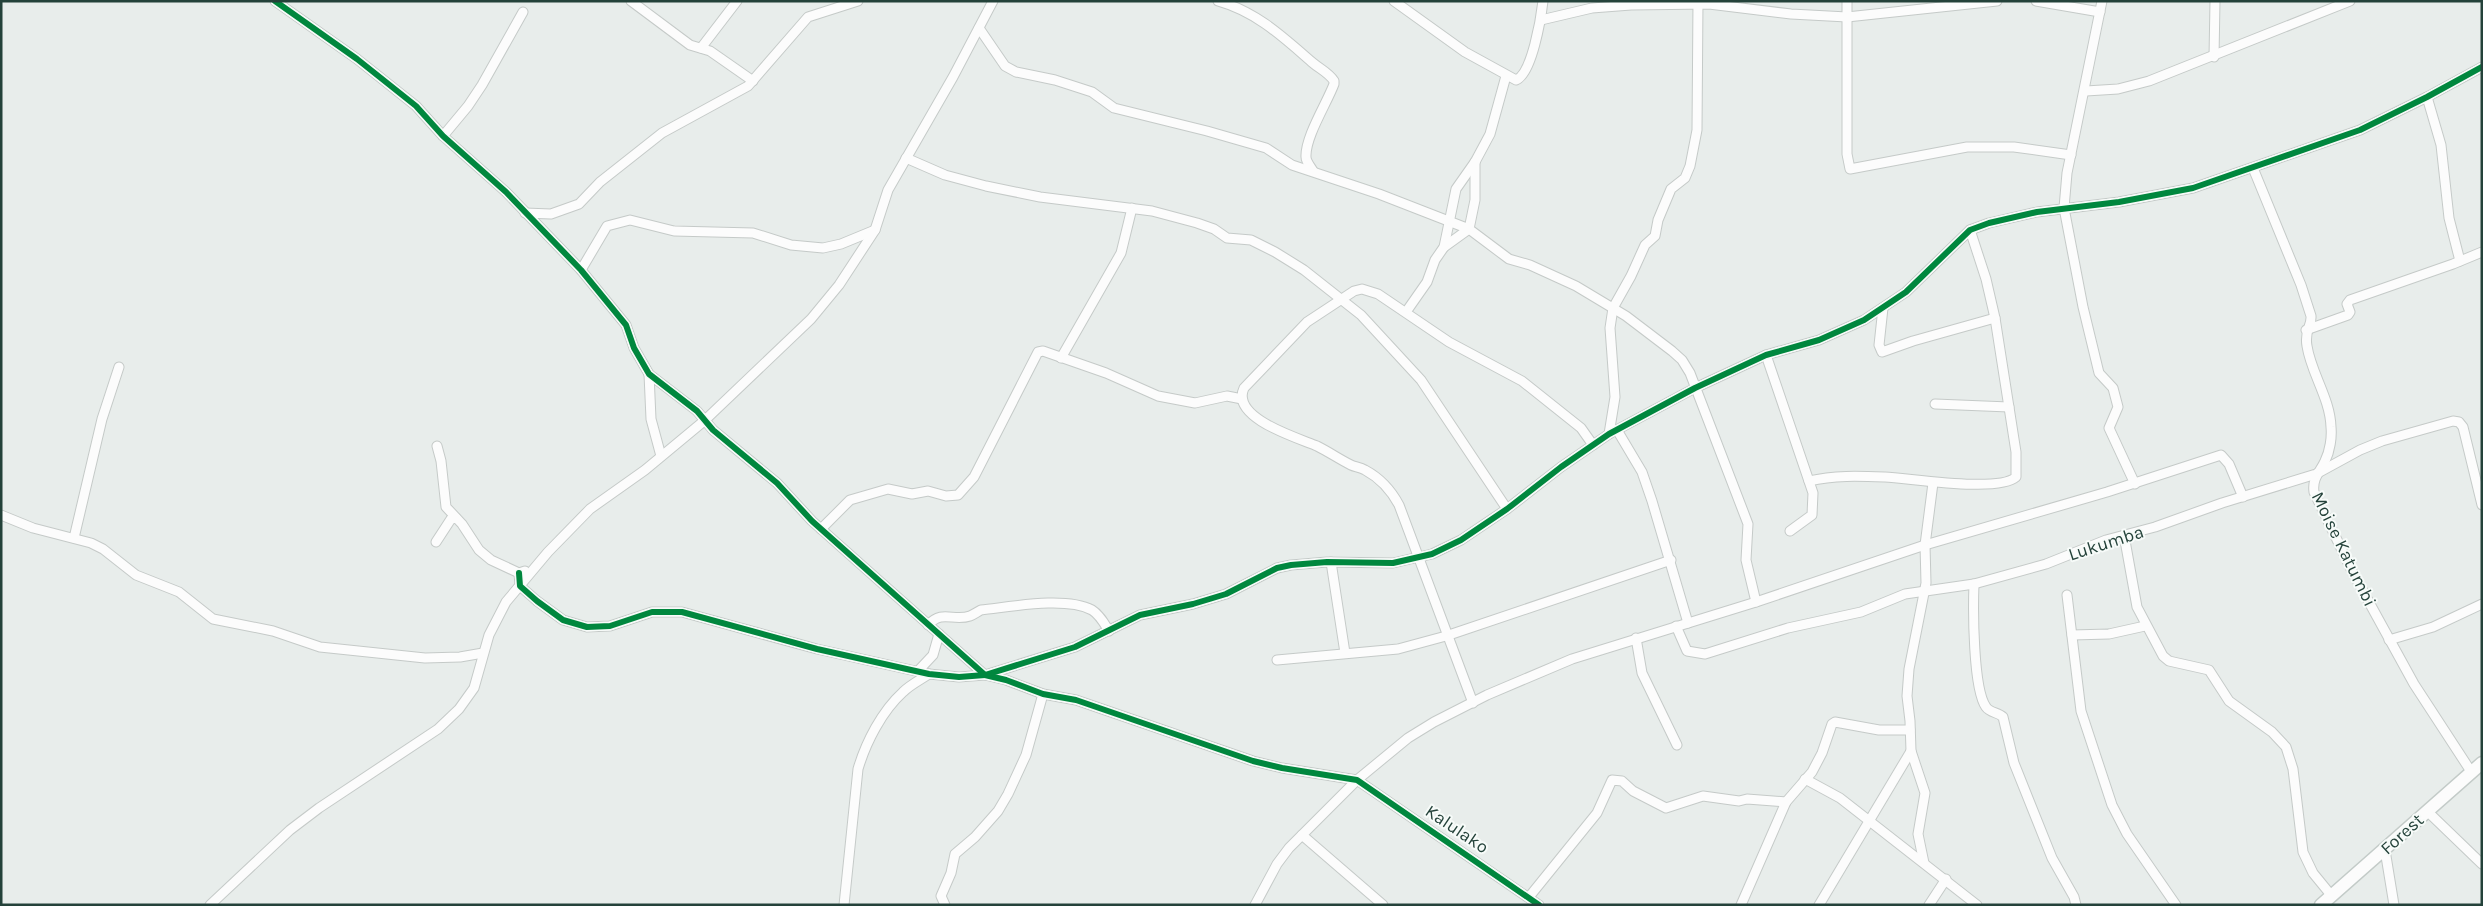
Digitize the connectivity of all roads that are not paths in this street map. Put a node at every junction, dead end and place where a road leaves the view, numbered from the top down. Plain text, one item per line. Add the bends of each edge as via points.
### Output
1 (275, 1) edge
2 (631, 1) edge
3 (738, 1) edge
4 (858, 1) edge
5 (993, 1) edge
6 (1218, 1) edge
7 (1543, 1) edge
8 (1847, 1) edge
9 (1995, 1) edge
10 (2036, 1) edge
11 (2102, 1) edge
12 (2215, 1) edge
13 (2350, 1) edge
14 (1397, 2) edge
15 (1698, 3) edge
16 (523, 12) dead end
17 (2100, 12) junction
18 (1847, 17) junction
19 (1541, 20) junction
20 (979, 28) junction
21 (701, 48) junction
22 (2214, 57) junction
23 (2482, 67) edge
24 (1506, 76) junction
25 (753, 81) junction
26 (2086, 91) junction
27 (2427, 97) junction
28 (443, 136) junction
29 (2071, 155) junction
30 (906, 158) junction
31 (1475, 162) junction
32 (2253, 168) junction
33 (1313, 171) junction
34 (1132, 208) junction
35 (2064, 208) junction
36 (525, 213) junction
37 (1449, 222) junction
38 (1469, 229) junction
39 (875, 230) junction
40 (1970, 230) junction
41 (1444, 247) junction
42 (2482, 252) edge
43 (2460, 261) junction
44 (581, 270) junction
45 (1343, 300) junction
46 (1613, 308) junction
47 (1883, 308) junction
48 (1406, 312) junction
49 (1995, 318) junction
50 (2306, 330) junction
51 (1766, 356) junction
52 (1061, 358) junction
53 (119, 367) dead end
54 (649, 374) junction
55 (1695, 388) junction
56 (1242, 399) junction
57 (1934, 404) dead end
58 (2009, 407) junction
59 (704, 421) junction
60 (1613, 432) junction
61 (1592, 445) junction
62 (437, 446) dead end
63 (661, 456) junction
64 (2316, 474) junction
65 (1808, 480) junction
66 (1933, 483) junction
67 (2135, 484) junction
68 (2243, 497) junction
69 (2482, 505) edge
70 (1508, 509) junction
71 (1, 515) edge
72 (452, 516) junction
73 (821, 529) junction
74 (1790, 531) dead end
75 (2124, 534) junction
76 (74, 538) junction
77 (436, 542) dead end
78 (1925, 545) junction
79 (1419, 559) junction
80 (1671, 560) junction
81 (1331, 562) junction
82 (533, 570) junction
83 (519, 573) junction
84 (1974, 584) junction
85 (520, 586) junction
86 (1924, 591) junction
87 (2067, 595) dead end
88 (1756, 602) junction
89 (2482, 604) edge
90 (1688, 623) junction
91 (928, 625) junction
92 (1676, 626) junction
93 (2145, 626) junction
94 (1109, 631) junction
95 (939, 634) junction
96 (2072, 635) junction
97 (1446, 636) junction
98 (1636, 638) junction
99 (2389, 640) junction
100 (483, 653) junction
101 (1345, 653) junction
102 (1277, 660) dead end
103 (918, 672) junction
104 (929, 674) junction
105 (985, 675) junction
106 (1044, 694) junction
107 (1473, 703) junction
108 (1910, 730) junction
109 (1677, 745) dead end
110 (1911, 751) junction
111 (2482, 763) edge
112 (2472, 773) junction
113 (1805, 779) junction
114 (1357, 780) junction
115 (1786, 802) junction
116 (2427, 811) junction
117 (1869, 822) junction
118 (1302, 835) junction
119 (2385, 850) junction
120 (1924, 863) junction
121 (2482, 864) edge
122 (1946, 879) junction
123 (2331, 895) junction
124 (1529, 897) junction
125 (210, 905) edge
126 (844, 905) edge
127 (945, 905) edge
128 (1255, 905) edge
129 (1383, 905) edge
130 (1539, 905) edge
131 (1741, 905) edge
132 (1819, 905) edge
133 (1928, 905) edge
134 (1977, 905) edge
135 (2076, 905) edge
136 (2176, 905) edge
137 (2321, 905) edge
138 (2394, 905) edge

1 - 28 street via 383,79 416,106
2 - 21 street via 690,45
3 - 21 street
4 - 25 street via 808,17
5 - 20 street
6 - 33 street via 1246,11 1272,28 1334,81 1307,149 1306,159
7 - 19 street
8 - 18 street
9 - 18 street
10 - 17 street
11 - 17 street
12 - 22 street
13 - 22 street
14 - 24 street via 1465,52
15 - 18 street
15 - 19 street via 1598,8
15 - 46 street via 1697,130 1690,166 1685,178 1671,189 1655,236 1645,245
16 - 28 street via 482,85
17 - 26 street
18 - 29 street via 1846,154 1850,169 1967,147 2014,147
19 - 24 street via 1520,78 1516,80
20 - 30 street via 954,78
20 - 33 street via 1005,66 1016,72 1092,92 1114,108 1266,148 1292,165
21 - 25 street
22 - 26 street via 2132,86
23 - 27 street
24 - 31 street via 1493,126
25 - 36 street via 740,92 662,134 600,182 579,204 550,214
26 - 29 street
27 - 32 street via 2329,143
27 - 43 street via 2441,145 2449,218
28 - 36 street
29 - 35 street
30 - 34 street via 945,175 995,188
30 - 39 street via 888,190
31 - 37 street via 1456,190
31 - 38 street via 1475,200
32 - 35 street via 2167,194
32 - 50 street, Moise Katumbi via 2308,303 2311,321
33 - 37 street
34 - 45 street via 1197,223 1227,238 1245,238 1260,243 1304,270
34 - 52 street via 1121,254
35 - 40 street via 2012,216
35 - 67 street via 2098,372 2113,388 2118,408 2109,428
36 - 44 street
37 - 38 street
37 - 41 street
38 - 41 street
38 - 46 street via 1509,259 1576,286
39 - 44 street via 823,248 791,245 753,233 674,232 630,220 607,226
39 - 59 street via 839,285 811,319
40 - 47 street via 1917,283
40 - 49 street
41 - 48 street via 1435,260 1428,282
42 - 43 street
43 - 50 street via 2350,300 2348,315
44 - 54 street via 626,325 634,348
45 - 48 street via 1357,290 1368,290
45 - 56 street via 1307,322 1244,388
45 - 70 street via 1421,380
46 - 55 street via 1682,360
46 - 60 street via 1610,328 1615,397
47 - 49 street via 1879,345 1882,352
47 - 51 street via 1845,330
48 - 61 street via 1448,342 1522,381 1581,428
49 - 58 street
50 - 64 street, Moise Katumbi via 2307,346 2332,427 2325,460
51 - 55 street
51 - 65 street
52 - 56 street via 1158,396 1195,404 1227,396
52 - 73 street via 1038,352 974,477 958,495 946,496 928,491 912,494 888,489 850,500
53 - 76 street via 102,419
54 - 59 street via 697,411
54 - 63 street via 651,419
55 - 60 street
55 - 88 street via 1748,524 1746,560
56 - 79 street via 1246,408 1276,430 1366,470 1388,488 1399,505
57 - 58 street
58 - 66 street via 2016,477 1999,482
59 - 63 street
59 - 73 street via 770,476
60 - 61 street
60 - 80 street via 1642,472
61 - 70 street
62 - 72 street via 446,507
63 - 82 street via 590,509
64 - 68 street, Lukumba
64 - 69 street, Lukumba via 2382,441 2456,421 2464,427
64 - 99 street, Moise Katumbi via 2313,485 2321,510
65 - 66 street via 1854,476 1915,478
65 - 74 street via 1813,493 1812,515
66 - 78 street
67 - 68 street via 2221,455 2229,464
67 - 78 street
68 - 75 street, Lukumba via 2155,527
70 - 79 street via 1461,540
71 - 76 street via 33,528
72 - 77 street
72 - 83 street via 479,550 491,560
73 - 91 street
75 - 84 street, Lukumba via 2046,564
75 - 93 street via 2137,607
76 - 100 street via 103,549 136,575 179,592 214,619 273,631 320,647 425,658
78 - 86 street
78 - 88 street
79 - 81 street via 1393,563
79 - 97 street
80 - 90 street
80 - 97 street
81 - 94 street via 1278,568 1226,594 1140,616
81 - 101 street
82 - 83 street
82 - 85 street
83 - 85 street
84 - 86 street, Lukumba
84 - 135 street via 1973,620 1981,695 1987,709 2003,717 2014,763 2052,858
85 - 100 street via 506,602
85 - 103 street via 555,615 578,625 610,626 652,612 682,612 817,649
86 - 92 street, Lukumba via 1905,594 1861,612 1788,628 1705,654 1687,651
86 - 108 street via 1907,685
87 - 96 street
88 - 90 street
89 - 99 street via 2433,627
90 - 92 street
91 - 94 street via 940,616 969,617 980,610 1066,604 1092,610
91 - 95 street
92 - 98 street
93 - 96 street via 2109,634
93 - 123 street via 2166,659 2210,670 2229,701 2272,732 2286,747 2303,852 2313,873
94 - 105 street via 1075,646
95 - 103 street via 934,655
95 - 105 street
96 - 136 street via 2081,711 2112,805 2126,834
97 - 101 street via 1398,649
97 - 107 street
98 - 107 street via 1541,671
98 - 109 street via 1642,672
99 - 112 street, Moise Katumbi
100 - 125 street via 474,688 459,709 438,729 290,830
101 - 102 street
103 - 104 street
104 - 105 street via 959,678
104 - 126 street via 904,690 891,704 864,749 858,769
105 - 106 street
106 - 114 street via 1076,700 1252,761
106 - 127 street via 1026,755 1008,794 975,838 955,854 951,874 941,896
107 - 114 street via 1408,738
108 - 110 street
108 - 113 street via 1880,730 1835,722 1822,753
110 - 117 street
110 - 120 street via 1925,792 1918,834
111 - 112 street, Forest
112 - 116 street, Forest
113 - 115 street
113 - 117 street via 1840,798
114 - 118 street
114 - 124 street, Kalulako
115 - 124 street via 1703,796 1666,808 1633,791 1622,781 1612,780 1597,813
115 - 131 street
116 - 119 street, Forest
116 - 121 street
117 - 120 street
117 - 132 street
118 - 128 street via 1277,864
118 - 129 street
119 - 123 street, Forest
119 - 138 street
120 - 122 street
122 - 133 street
122 - 134 street
123 - 137 street, Forest
124 - 130 street, Kalulako

